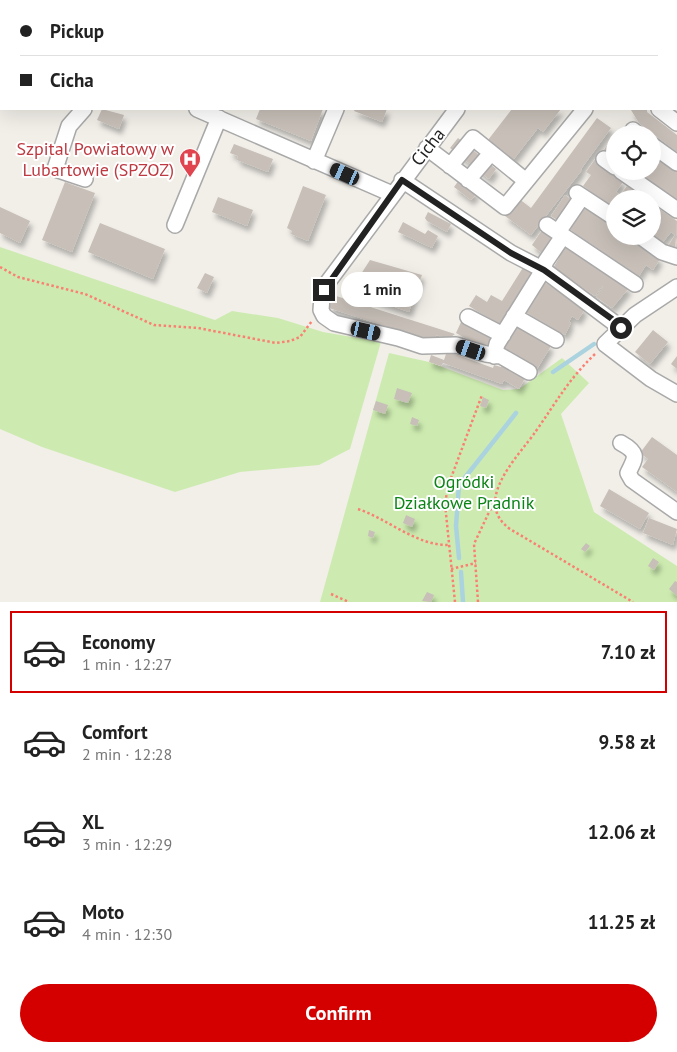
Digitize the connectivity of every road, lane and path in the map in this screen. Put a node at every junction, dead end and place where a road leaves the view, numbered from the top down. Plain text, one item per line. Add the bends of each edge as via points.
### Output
1 (83, 110) edge
2 (199, 110) edge
3 (336, 110) edge
4 (456, 110) edge
5 (584, 110) edge
6 (661, 110) edge
7 (219, 118) junction
8 (677, 123) edge
9 (427, 148) junction
10 (486, 148) junction
11 (661, 151) edge
12 (314, 161) junction
13 (677, 163) edge
14 (458, 172) junction
15 (85, 179) dead end
16 (402, 180) junction
17 (526, 180) junction
18 (634, 180) edge
19 (392, 194) junction
20 (677, 210) edge
21 (606, 212) edge
22 (175, 225) dead end
23 (556, 231) junction
24 (652, 245) edge
25 (677, 257) edge
26 (0, 268) edge
27 (543, 270) junction
28 (636, 284) dead end
29 (677, 287) edge
30 (321, 310) junction
31 (468, 316) dead end
32 (514, 316) junction
33 (621, 328) junction
34 (503, 335) junction
35 (556, 340) dead end
36 (605, 344) junction
37 (494, 356) junction
38 (528, 372) dead end
39 (677, 394) edge
40 (482, 395) dead end
41 (620, 443) dead end
42 (495, 506) junction
43 (358, 509) dead end
44 (677, 512) edge
45 (449, 545) junction
46 (476, 563) junction
47 (451, 568) junction
48 (331, 594) dead end
49 (349, 602) edge
50 (455, 602) edge
51 (478, 602) edge
52 (633, 602) edge

1 - 15 street via 69,126 55,169
2 - 7 street
3 - 12 street
4 - 9 street, Cicha
5 - 17 street
6 - 8 street
7 - 12 street
7 - 22 street
9 - 14 street
9 - 16 street, Cicha
10 - 14 street
10 - 14 street via 473,138
10 - 17 street
11 - 13 street
12 - 19 street
14 - 17 street via 505,207
16 - 19 street, Cicha
16 - 27 street via 511,253
18 - 20 street
19 - 30 street, Cicha via 328,282
21 - 23 street via 580,195
23 - 27 street
23 - 28 street
24 - 25 street
26 - 30 path via 18,277 85,294 154,324 198,328 276,343 300,337
27 - 32 street
27 - 33 street
29 - 33 street
30 - 37 street via 334,324 422,346 456,344
31 - 34 street
32 - 34 street
32 - 35 street
33 - 36 street
34 - 37 street
36 - 39 street via 651,379
36 - 42 path via 577,371 514,459 496,492
37 - 38 street via 501,356
40 - 45 path via 448,486 445,515
41 - 44 street via 635,457 628,473 632,480
42 - 46 path via 474,544
42 - 52 path via 496,515 503,524
43 - 45 path via 431,543
45 - 47 path
46 - 47 path
46 - 51 path
47 - 50 path
48 - 49 path

